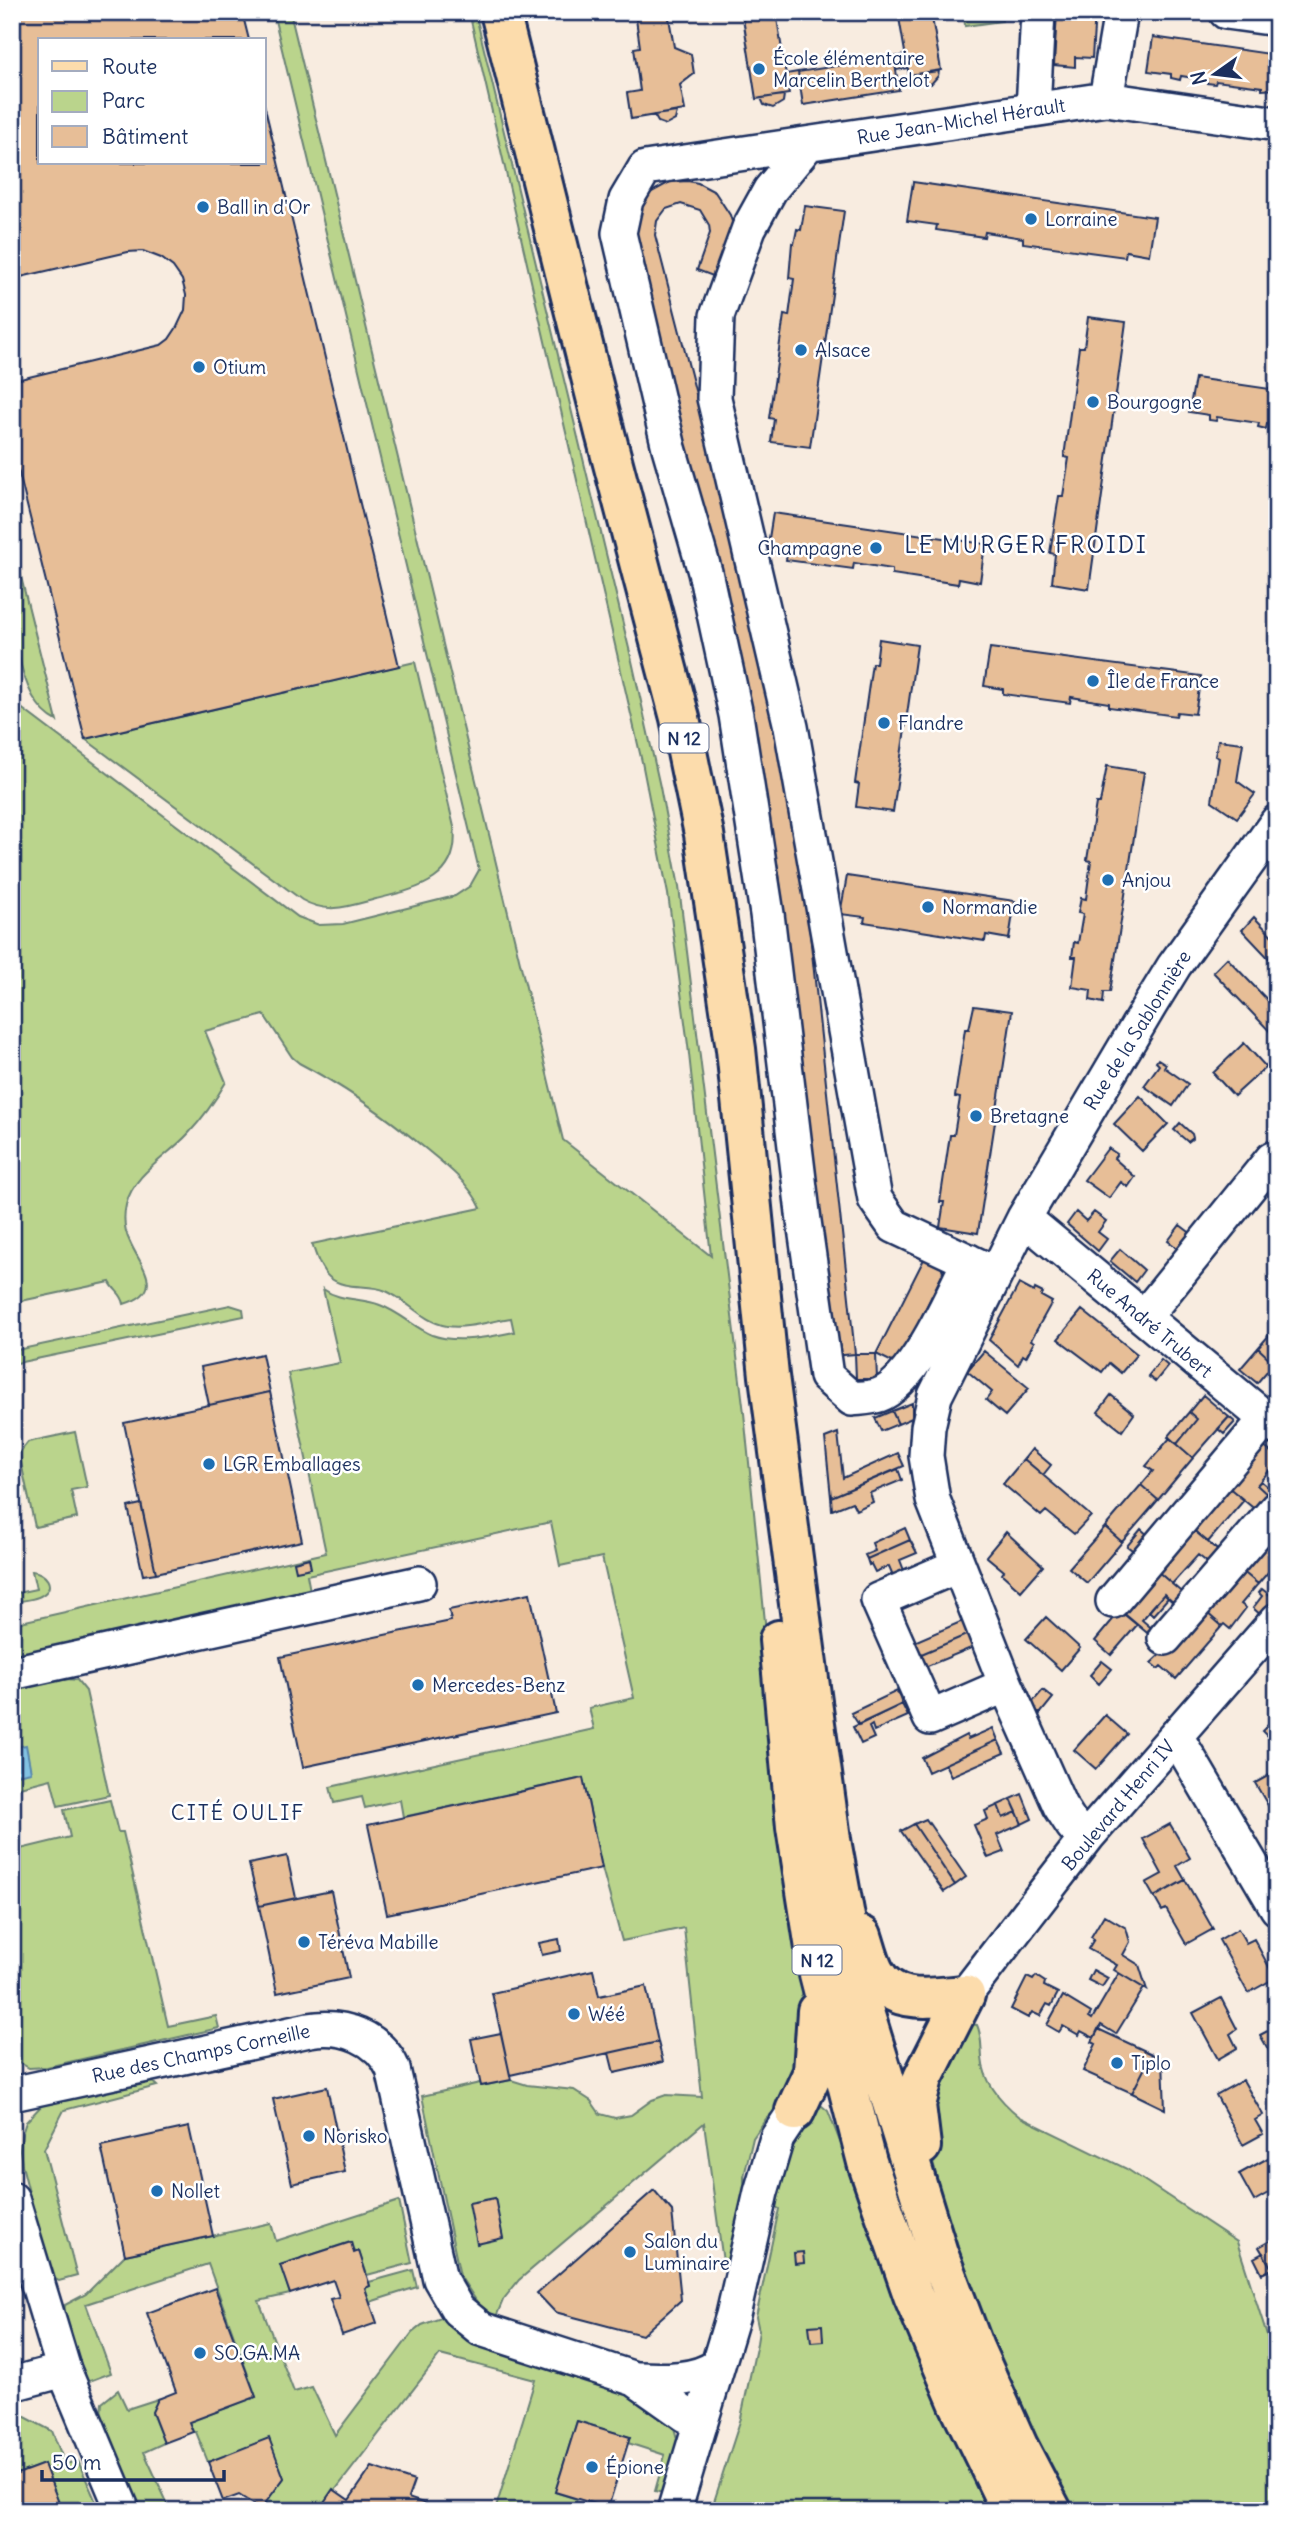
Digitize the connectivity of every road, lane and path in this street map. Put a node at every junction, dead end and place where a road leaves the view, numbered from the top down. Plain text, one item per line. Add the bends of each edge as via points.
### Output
1 (1038, 12) edge
2 (1121, 12) edge
3 (1226, 12) edge
4 (1277, 19) edge
5 (503, 20) edge
6 (1107, 99) junction
7 (1034, 110) junction
8 (1277, 124) edge
9 (808, 144) junction
10 (1277, 822) edge
11 (1272, 1159) dead end
12 (1024, 1218) junction
13 (982, 1268) junction
14 (1144, 1317) junction
15 (769, 1376) junction
16 (1271, 1424) edge
17 (1277, 1508) edge
18 (957, 1566) junction
19 (419, 1583) dead end
20 (1113, 1601) dead end
21 (1277, 1620) edge
22 (1165, 1638) dead end
23 (12, 1673) edge
24 (1006, 1685) junction
25 (812, 1702) junction
26 (1176, 1736) junction
27 (1088, 1836) junction
28 (1277, 1908) edge
29 (819, 1974) junction
30 (965, 1994) junction
31 (12, 2094) edge
32 (795, 2110) joint
33 (12, 2199) edge
34 (939, 2253) junction
35 (733, 2315) junction
36 (718, 2365) junction
37 (64, 2370) junction
38 (635, 2379) junction
39 (12, 2384) edge
40 (701, 2420) junction
41 (123, 2511) edge
42 (674, 2511) edge
43 (1011, 2511) edge
44 (1052, 2511) edge

1 - 7 street
2 - 6 street
3 - 4 street
5 - 15 main road, N 12 via 680,718 704,834 736,1049
6 - 7 street, Rue Jean-Michel Hérault
6 - 8 street, Rue Jean-Michel Hérault
7 - 9 street, Rue Jean-Michel Hérault
9 - 13 street via 770,190 749,228 717,316 714,398 791,727 875,1199 894,1226
9 - 13 street, Rue Jean-Michel Hérault via 640,176 626,200 619,233 705,572 736,715 767,914 826,1376 852,1399 880,1395 911,1370 939,1320
10 - 12 street, Rue de la Sablonnière via 1174,966
11 - 14 street
12 - 13 street, Rue de la Sablonnière
12 - 14 street, Rue André Trubert
13 - 18 street, Rue de la Sablonnière via 928,1427 926,1456 933,1500
14 - 16 street, Rue André Trubert
15 - 25 main road, N 12
15 - 29 main road, N 12 via 775,1602 796,1827
16 - 20 street
17 - 22 street
18 - 24 street, Rue de la Sablonnière
18 - 24 street via 878,1600 930,1718
19 - 23 street
21 - 26 street, Boulevard Henri IV
24 - 27 street, Rue de la Sablonnière via 1060,1806 1073,1826
25 - 30 main road, N 12 via 830,1737 848,1875 859,1927 876,1973 893,1993 921,1998
25 - 34 main road, N 12 via 860,1999
26 - 27 street, Boulevard Henri IV
26 - 28 street
27 - 30 street, Boulevard Henri IV
29 - 32 main road, N 12 via 813,2072
29 - 43 main road, N 12 via 867,2162 913,2295
30 - 34 main road, N 12 via 923,2078 916,2105 923,2166 941,2217
31 - 38 street, Rue des Champs Corneille via 309,2029 356,2034 381,2050 393,2069 437,2267 458,2310 488,2333
32 - 35 street via 776,2137
33 - 37 street
34 - 44 main road, N 12 via 974,2348
35 - 36 street
35 - 40 street via 743,2345 726,2399
36 - 38 street, Rue des Champs Corneille via 672,2380
36 - 40 street
37 - 39 street
37 - 41 street
38 - 40 street, Rue des Champs Corneille via 686,2415
40 - 42 street

